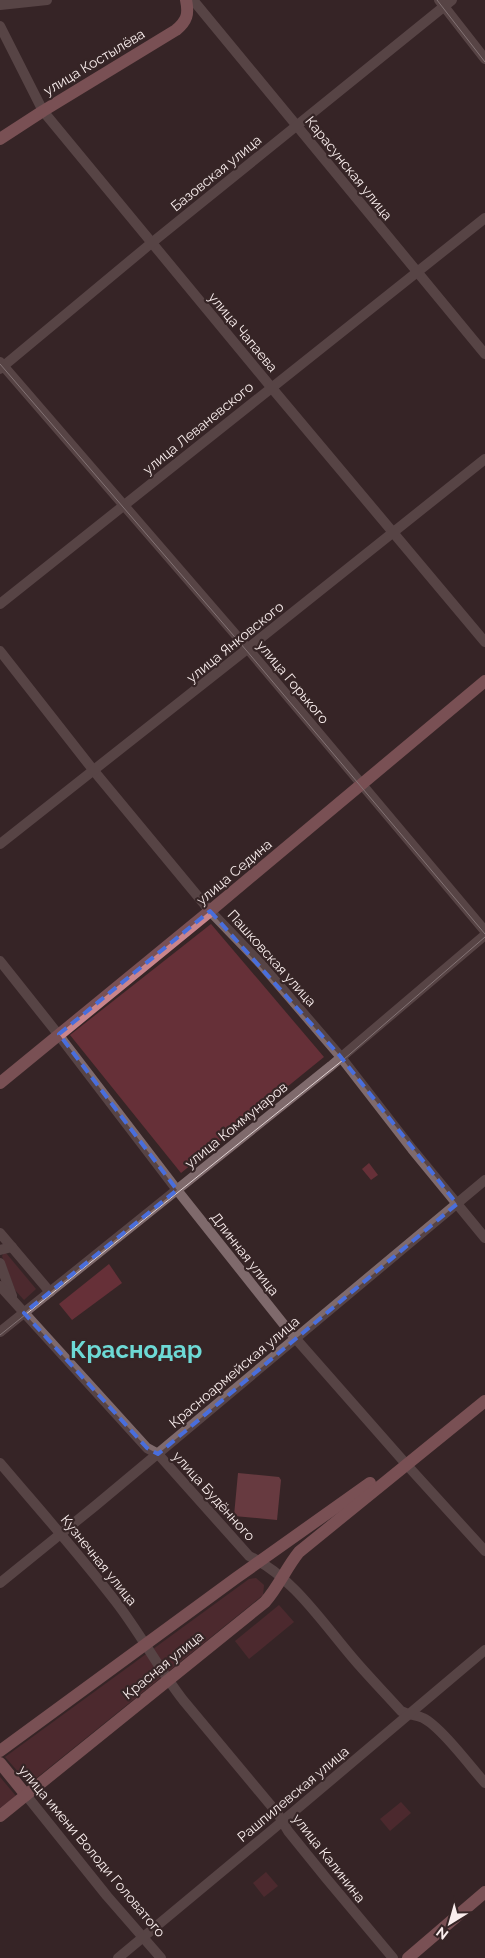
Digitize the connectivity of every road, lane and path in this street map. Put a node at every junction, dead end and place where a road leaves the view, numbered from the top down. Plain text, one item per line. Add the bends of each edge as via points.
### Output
1 (47, 0) edge
2 (186, 0) edge
3 (193, 0) edge
4 (445, 2) edge
5 (0, 5) edge
6 (0, 26) edge
7 (485, 59) edge
8 (43, 111) junction
9 (297, 126) junction
10 (0, 140) edge
11 (485, 218) edge
12 (151, 243) junction
13 (417, 272) junction
14 (485, 354) edge
15 (1, 366) edge
16 (271, 387) junction
17 (485, 459) edge
18 (124, 506) junction
19 (394, 533) junction
20 (0, 604) edge
21 (485, 642) edge
22 (248, 649) junction
23 (0, 651) edge
24 (485, 682) edge
25 (94, 771) junction
26 (362, 785) junction
27 (0, 844) edge
28 (210, 911) junction
29 (485, 933) edge
30 (0, 961) edge
31 (59, 1034) junction
32 (341, 1058) junction
33 (0, 1083) edge
34 (485, 1180) edge
35 (177, 1190) junction
36 (457, 1204) junction
37 (0, 1233) edge
38 (485, 1238) edge
39 (12, 1246) junction
40 (0, 1250) edge
41 (0, 1263) edge
42 (0, 1286) edge
43 (50, 1292) junction
44 (14, 1302) junction
45 (24, 1313) junction
46 (0, 1332) edge
47 (295, 1338) junction
48 (485, 1393) edge
49 (485, 1401) edge
50 (158, 1454) junction
51 (404, 1462) junction
52 (0, 1464) edge
53 (324, 1515) junction
54 (332, 1526) junction
55 (60, 1534) junction
56 (485, 1551) edge
57 (260, 1561) junction
58 (282, 1579) junction
59 (0, 1583) edge
60 (146, 1645) junction
61 (485, 1650) edge
62 (168, 1681) junction
63 (409, 1715) junction
64 (0, 1751) edge
65 (0, 1763) edge
66 (485, 1783) edge
67 (26, 1795) junction
68 (0, 1816) edge
69 (283, 1821) junction
70 (485, 1892) edge
71 (485, 1899) edge
72 (143, 1937) junction
73 (383, 1947) junction
74 (118, 1958) edge
75 (161, 1958) edge
76 (381, 1958) edge
77 (394, 1958) edge
78 (408, 1958) edge
79 (416, 1958) edge

1 - 5 street
2 - 8 main road, улица Костылёва via 187,19 176,30
3 - 9 street, Карасунская улица
4 - 7 street
4 - 9 street, Базовская улица
6 - 8 street, улица Чапаева
8 - 10 main road, улица Костылёва
8 - 12 street, улица Чапаева
9 - 12 street, Базовская улица
9 - 13 street, Карасунская улица
11 - 13 street, улица Леваневского
12 - 15 street, Базовская улица
12 - 16 street, улица Чапаева
13 - 14 street, Карасунская улица
13 - 16 street, улица Леваневского
15 - 18 street, улица Горького
16 - 18 street, улица Леваневского
16 - 19 street, улица Чапаева
17 - 19 street, улица Янковского
18 - 20 street, улица Леваневского
18 - 22 street, улица Горького
19 - 21 street, улица Чапаева
19 - 22 street, улица Янковского
22 - 25 street, улица Янковского
22 - 26 street, улица Горького
23 - 25 street, Пашковская улица
24 - 26 main road, улица Седина
25 - 27 street, улица Янковского
25 - 28 street, Пашковская улица
26 - 28 main road, улица Седина
26 - 29 street, улица Горького
28 - 31 main road, улица Седина
28 - 32 street, Пашковская улица
29 - 32 street, улица Коммунаров
30 - 31 street, Длинная улица
31 - 33 main road, улица Седина
31 - 35 street, Длинная улица
32 - 35 street, улица Коммунаров
32 - 36 street, Пашковская улица
34 - 36 street, Красноармейская улица
35 - 43 street, улица Коммунаров
35 - 47 street, Длинная улица
36 - 38 street, Пашковская улица
36 - 47 street, Красноармейская улица
37 - 39 street
39 - 40 street
39 - 43 street
41 - 44 street, улица Будённого
42 - 44 street, улица Будённого
43 - 45 street, улица Коммунаров
44 - 45 street, улица Будённого
45 - 46 street, улица Коммунаров
45 - 50 street, улица Будённого via 147,1448
47 - 50 street, Красноармейская улица
47 - 51 street, Длинная улица
48 - 51 main road, Красная улица
49 - 51 main road, Красная улица
50 - 55 street, Красноармейская улица
50 - 57 street, улица Будённого via 249,1556
51 - 53 main road, Красная улица
51 - 54 main road, Красная улица
51 - 56 street, Длинная улица
52 - 55 street, Кузнечная улица
53 - 54 street
53 - 57 main road, Красная улица
54 - 58 main road, Красная улица via 299,1552
55 - 59 street, Красноармейская улица
55 - 60 street, Кузнечная улица via 116,1602
57 - 58 street, улица Будённого
57 - 60 main road, Красная улица
58 - 62 main road, Красная улица via 266,1602
58 - 63 street, улица Будённого via 395,1704
60 - 62 street, Кузнечная улица
60 - 64 main road, Красная улица
61 - 63 street, Рашпилевская улица
62 - 67 main road, Красная улица
62 - 69 street, улица Калинина
63 - 66 street, улица Будённого via 423,1718 437,1728
63 - 69 street, Рашпилевская улица
65 - 67 main road, улица имени Володи Головатого
67 - 68 main road, Красная улица
67 - 72 street, улица имени Володи Головатого
69 - 72 street, Рашпилевская улица
69 - 73 street, улица Калинина
70 - 78 main road
71 - 79 street
72 - 74 street, Рашпилевская улица
72 - 75 street, улица имени Володи Головатого
73 - 76 street
73 - 77 street, улица Калинина

